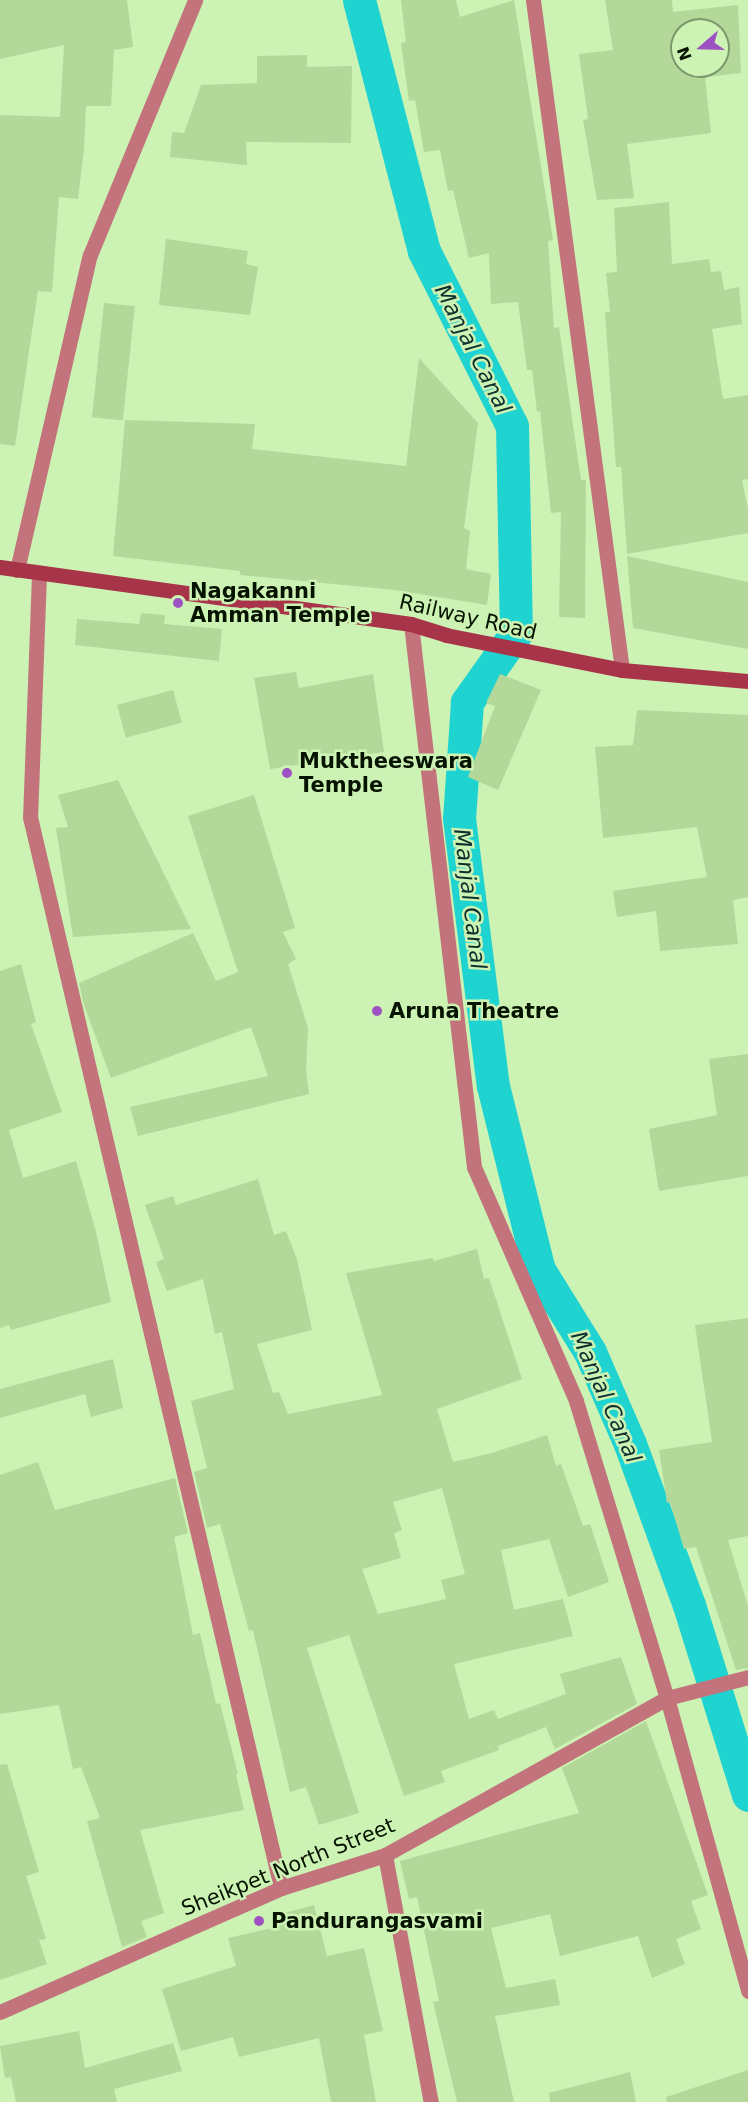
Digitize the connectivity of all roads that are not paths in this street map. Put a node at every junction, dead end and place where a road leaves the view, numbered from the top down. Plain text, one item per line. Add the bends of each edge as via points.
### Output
1 (195, 0) edge
2 (532, 0) edge
3 (0, 567) edge
4 (17, 570) junction
5 (39, 574) junction
6 (411, 624) junction
7 (622, 670) junction
8 (748, 681) edge
9 (748, 1677) edge
10 (669, 1698) junction
11 (385, 1855) junction
12 (281, 1888) junction
13 (748, 1991) edge
14 (0, 2012) edge
15 (431, 2102) edge

1 - 4 street via 90,255
2 - 7 street
3 - 4 main road, Railway Road
4 - 5 main road, Railway Road
5 - 6 main road, Railway Road
5 - 12 street via 30,817
6 - 7 main road, Railway Road via 446,635
6 - 10 street via 474,1167 576,1401
7 - 8 main road, Railway Road
9 - 10 street, Sheikpet North Street
10 - 11 street, Sheikpet North Street
10 - 13 street
11 - 12 street, Sheikpet North Street
11 - 15 street
12 - 14 street, Sheikpet North Street

